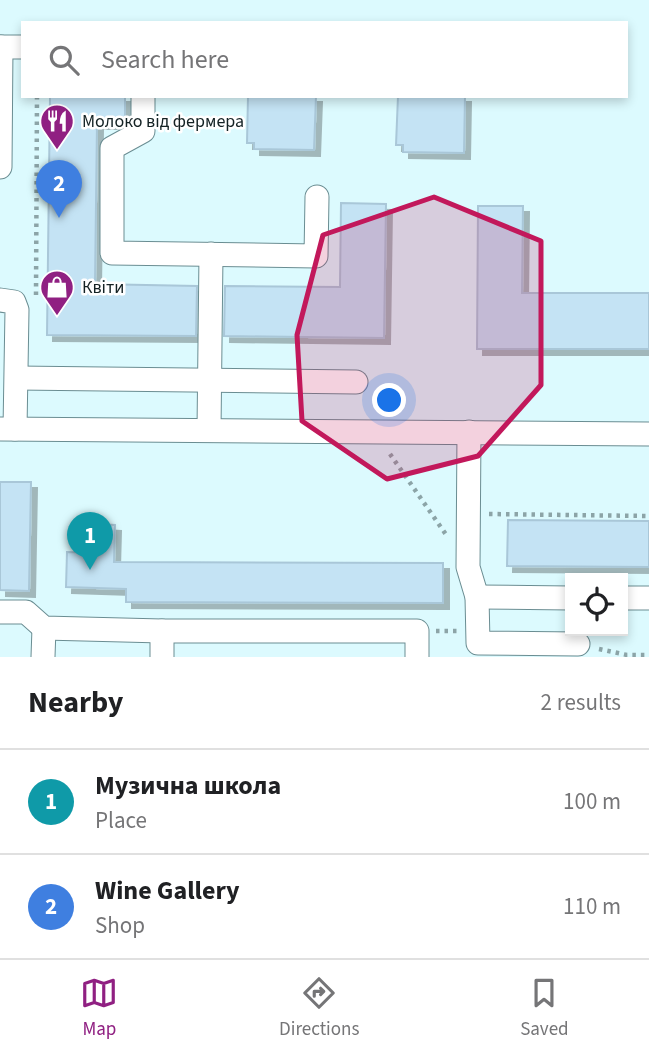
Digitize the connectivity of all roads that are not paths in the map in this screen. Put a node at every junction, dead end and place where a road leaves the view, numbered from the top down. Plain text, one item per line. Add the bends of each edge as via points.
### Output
1 (8, 47) edge
2 (143, 98) edge
3 (0, 167) edge
4 (317, 197) dead end
5 (211, 254) junction
6 (0, 300) edge
7 (17, 378) junction
8 (210, 380) junction
9 (356, 382) dead end
10 (7, 429) edge
11 (209, 430) junction
12 (469, 432) junction
13 (649, 434) edge
14 (477, 597) junction
15 (565, 598) edge
16 (628, 598) edge
17 (649, 598) edge
18 (0, 612) edge
19 (44, 628) junction
20 (162, 631) junction
21 (578, 644) road end
22 (43, 657) edge
23 (162, 657) edge
24 (417, 657) edge

1 - 3 street
2 - 5 street via 143,131 112,148 112,253
4 - 5 street via 316,256
5 - 8 street
6 - 7 street via 14,302 17,310
7 - 8 street
7 - 10 street
8 - 9 street
8 - 11 street
10 - 11 street
11 - 12 street
12 - 13 street
12 - 14 street via 468,567
14 - 15 street
14 - 21 street via 478,643
16 - 17 street
18 - 19 street via 26,612
19 - 20 street
19 - 22 street
20 - 23 street
20 - 24 street via 417,631

